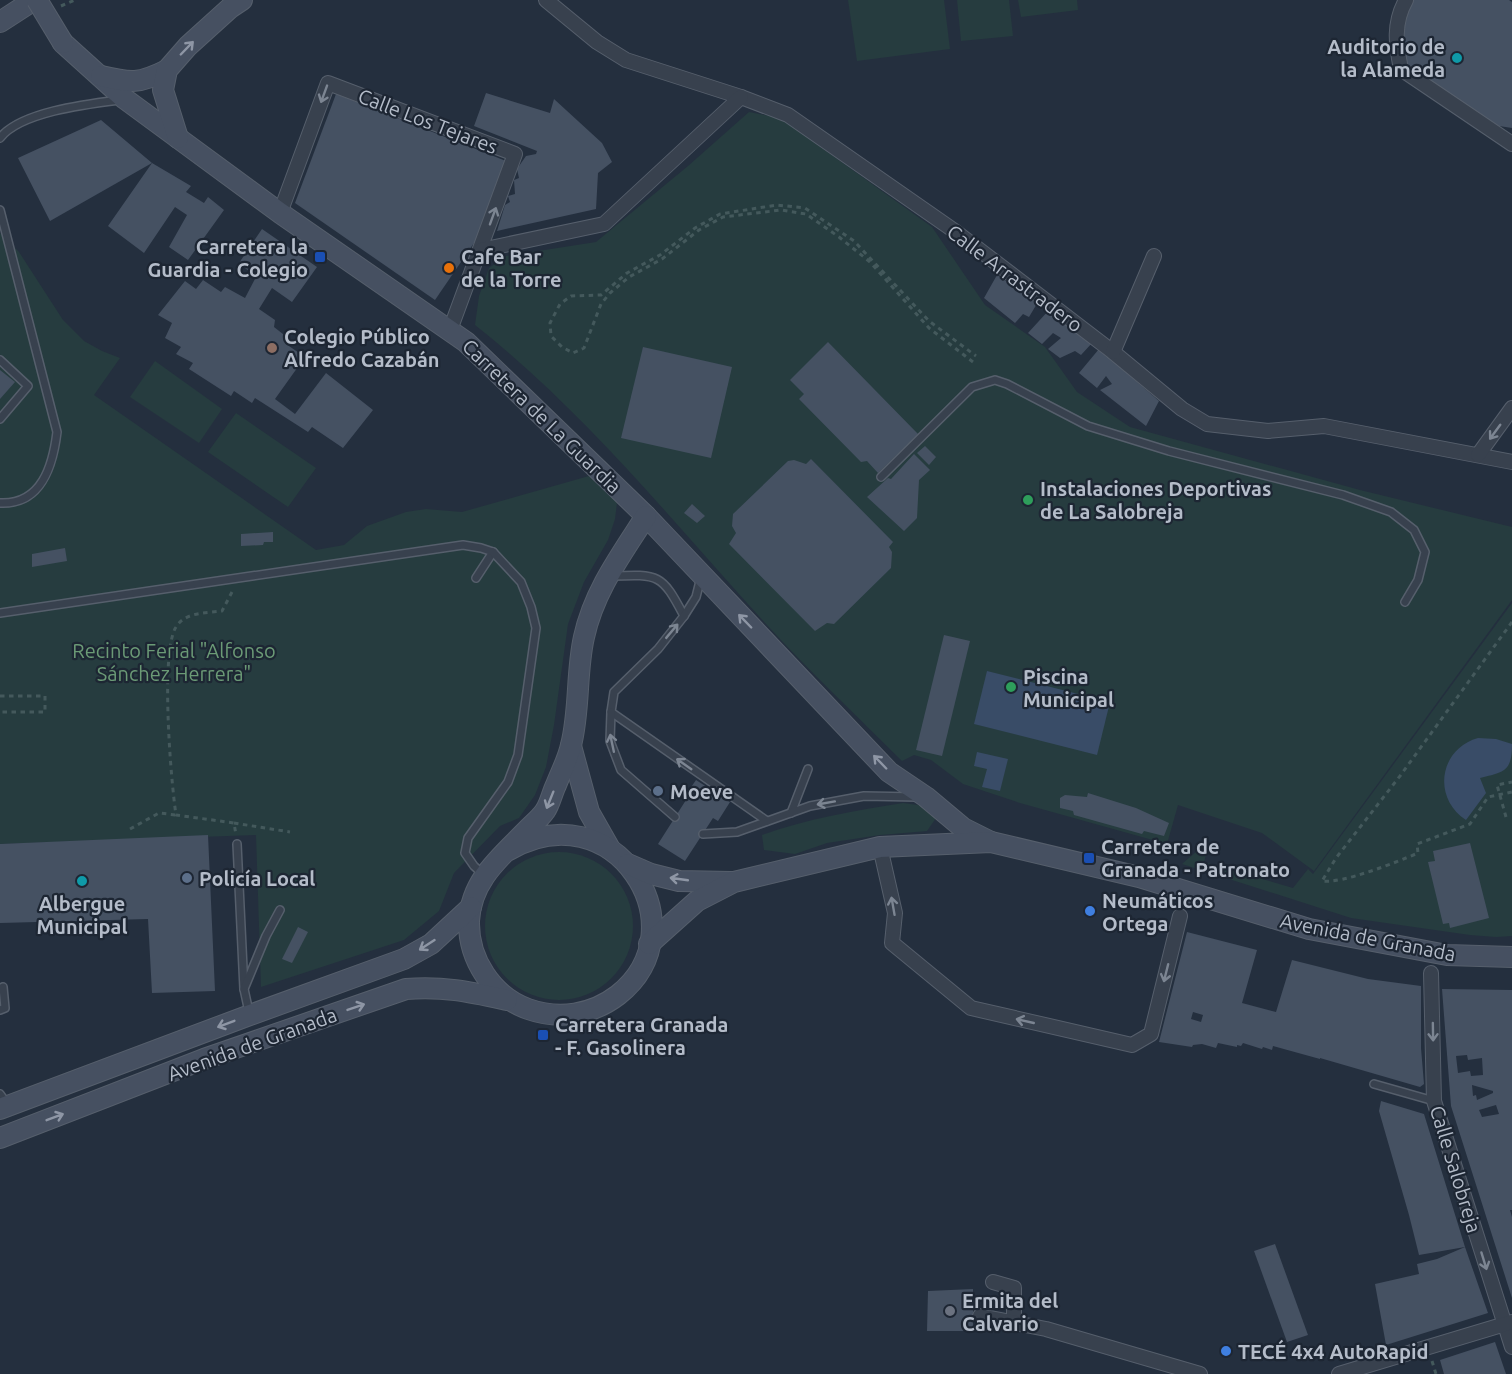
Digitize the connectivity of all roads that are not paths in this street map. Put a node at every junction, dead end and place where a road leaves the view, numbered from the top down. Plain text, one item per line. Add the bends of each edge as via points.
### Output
1 (36, 0) edge
2 (242, 0) edge
3 (546, 0) edge
4 (1402, 6) edge
5 (0, 22) edge
6 (167, 70) junction
7 (98, 75) junction
8 (741, 97) junction
9 (125, 99) junction
10 (0, 138) edge
11 (178, 138) junction
12 (1512, 144) edge
13 (0, 210) edge
14 (280, 213) junction
15 (481, 250) junction
16 (1154, 256) dead end
17 (450, 330) junction
18 (1113, 352) junction
19 (0, 360) edge
20 (1512, 408) edge
21 (0, 418) edge
22 (1478, 455) junction
23 (1512, 462) edge
24 (881, 477) dead end
25 (0, 503) edge
26 (646, 516) junction
27 (494, 552) junction
28 (607, 576) junction
29 (702, 576) junction
30 (476, 578) dead end
31 (1405, 602) dead end
32 (0, 613) edge
33 (684, 616) junction
34 (611, 712) junction
35 (571, 746) junction
36 (808, 769) dead end
37 (926, 797) junction
38 (791, 813) junction
39 (675, 817) dead end
40 (767, 821) junction
41 (703, 834) dead end
42 (991, 842) junction
43 (237, 844) road end
44 (880, 847) junction
45 (610, 849) junction
46 (507, 851) junction
47 (627, 863) junction
48 (484, 875) junction
49 (734, 882) junction
50 (471, 908) junction
51 (280, 910) dead end
52 (1180, 916) dead end
53 (649, 944) junction
54 (1512, 957) edge
55 (1431, 974) dead end
56 (3, 987) dead end
57 (244, 989) junction
58 (510, 1000) junction
59 (0, 1010) edge
60 (250, 1015) junction
61 (1374, 1084) dead end
62 (1434, 1101) junction
63 (3, 1103) edge
64 (0, 1138) edge
65 (993, 1282) dead end
66 (980, 1316) dead end
67 (1014, 1323) junction
68 (1508, 1323) edge
69 (1512, 1347) edge
70 (1200, 1374) edge
71 (1339, 1374) edge

1 - 5 street
1 - 7 street, Carretera de La Guardia, bridge via 63,43
6 -> 2 street via 188,46
3 - 8 street, Calle Arrastradero via 626,60
4 - 12 street via 1396,28 1401,69
6 - 7 street via 146,80 124,81
6 - 11 street via 163,90
7 - 9 street, Carretera de La Guardia
8 - 15 street via 603,224
8 - 18 street, Calle Arrastradero via 788,115 956,232
9 - 10 lane via 78,105 24,120
9 - 11 street, Carretera de La Guardia
11 - 14 street, Carretera de La Guardia
13 - 25 lane via 57,432 54,459 43,482 26,497
15 -> 14 street, Calle Los Tejares via 515,154 328,83
14 - 17 street, Carretera de La Guardia
15 - 17 street, Calle Los Tejares
16 - 18 street
17 - 26 street, Carretera de La Guardia
18 - 22 street, Calle Arrastradero via 1182,409 1207,424 1268,431 1324,426
19 - 21 lane via 28,386
20 -> 22 street
22 - 23 street, Calle Arrastradero
24 - 31 lane via 972,387 995,380 1088,426 1169,452 1343,495 1391,512 1414,530 1425,552 1418,580
26 - 28 street
26 - 29 street, Carretera de La Guardia
27 - 30 lane
27 - 32 lane via 463,545
27 - 48 lane via 521,582 536,628 518,754 508,782 468,838 465,853
28 - 33 lane via 655,577 668,588
28 - 35 street via 584,639
29 - 33 lane via 696,597
37 -> 29 street, Carretera de La Guardia via 889,772
34 -> 33 lane via 614,692 658,649
39 -> 34 lane via 621,770 610,741
40 -> 34 lane
35 - 45 street via 589,812
35 -> 46 street via 545,811
36 - 38 lane
37 -> 38 lane via 864,796
37 - 42 street, Carretera de La Guardia via 963,828
38 - 40 lane
40 - 41 lane via 737,832
42 - 44 street, Avenida de Granada
42 - 54 street, Avenida de Granada via 1139,876 1309,929 1448,955
43 - 57 lane
44 - 49 street, Avenida de Granada
52 -> 44 street via 1151,1034 1132,1045 982,1011 971,1008 892,943 895,913
45 - 46 street via 582,837 550,835
45 - 47 street
46 - 48 street
49 -> 47 street, Avenida de Granada via 679,881
47 - 53 street via 648,901
48 - 50 street
49 - 53 street, Avenida de Granada via 698,901
50 - 58 street via 470,934 476,960 490,982
50 -> 60 street, Avenida de Granada via 431,944 404,959
51 - 57 lane
53 - 58 street via 630,983 595,1009 551,1015
55 -> 62 street, Calle Salobreja
56 - 59 lane via 5,1008
57 - 60 lane
64 -> 58 street, Avenida de Granada via 204,1059 406,990 435,987
60 -> 63 street, Avenida de Granada
61 - 62 lane
62 -> 68 street, Calle Salobreja
65 - 67 street via 1014,1288
66 - 67 street
67 - 70 street
68 - 69 street, Calle Salobreja
68 - 71 street

